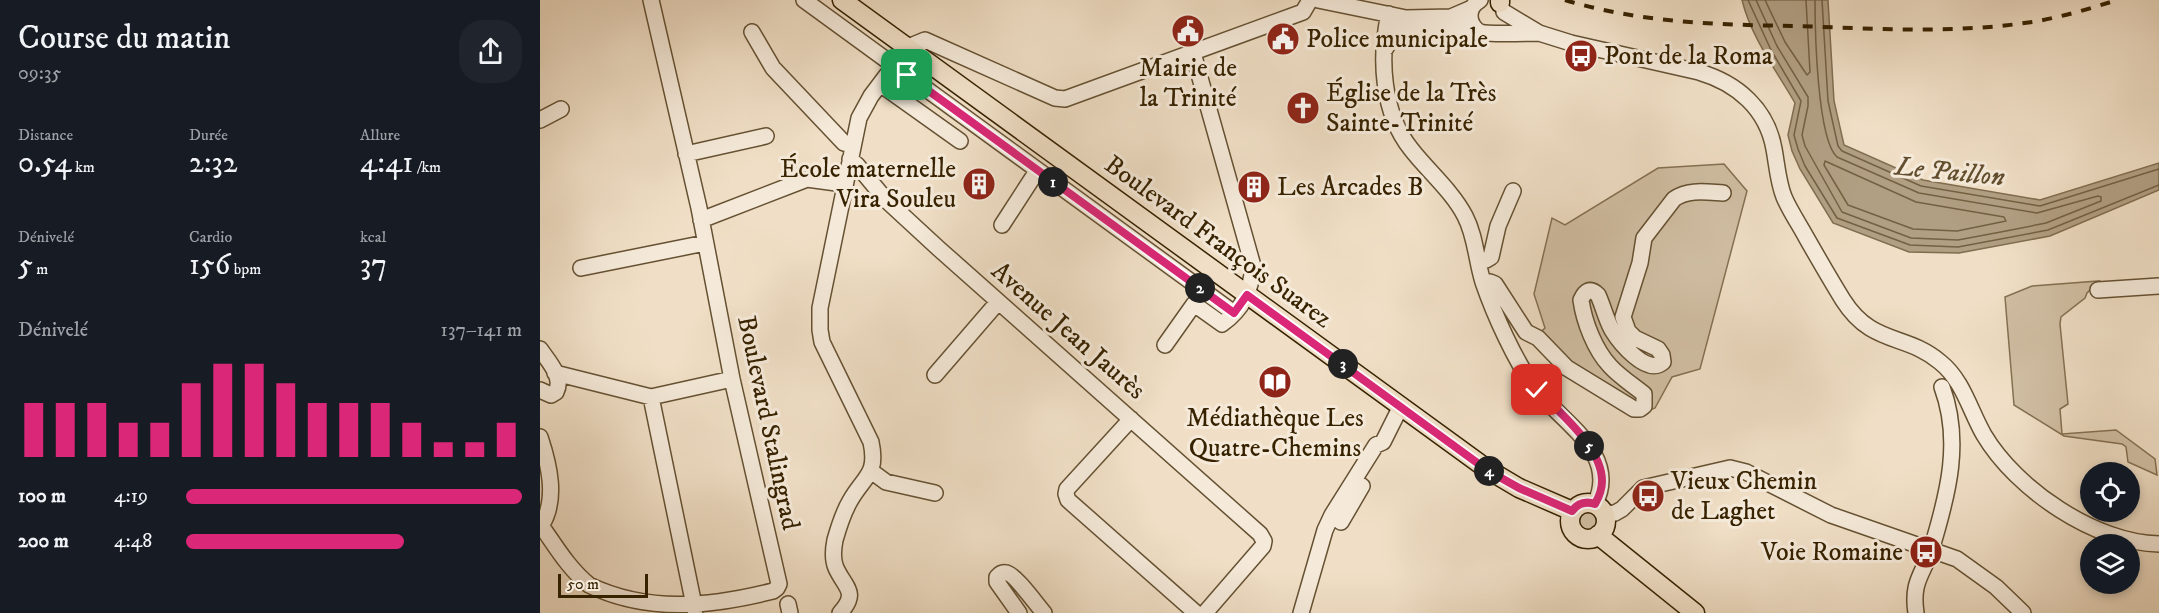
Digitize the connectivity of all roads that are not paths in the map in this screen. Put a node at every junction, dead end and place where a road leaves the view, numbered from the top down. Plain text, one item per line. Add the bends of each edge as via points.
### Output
1 (651, 0) edge
2 (804, 0) edge
3 (842, 0) edge
4 (1310, 0) edge
5 (1318, 0) edge
6 (1476, 4) edge
7 (1500, 4) edge
8 (1389, 14) junction
9 (1474, 27) junction
10 (752, 32) dead end
11 (1494, 32) junction
12 (1539, 33) junction
13 (908, 47) junction
14 (1384, 51) junction
15 (1193, 53) junction
16 (894, 65) junction
17 (880, 84) junction
18 (561, 109) dead end
19 (540, 120) edge
20 (766, 136) dead end
21 (960, 141) dead end
22 (851, 152) junction
23 (686, 154) junction
24 (1038, 171) junction
25 (844, 184) junction
26 (1513, 190) dead end
27 (1723, 193) dead end
28 (701, 220) junction
29 (1002, 225) dead end
30 (705, 243) junction
31 (1479, 260) junction
32 (581, 268) dead end
33 (1484, 283) junction
34 (2159, 286) edge
35 (2098, 290) dead end
36 (1247, 295) junction
37 (998, 302) junction
38 (1234, 313) junction
39 (1165, 345) dead end
40 (540, 349) edge
41 (555, 373) junction
42 (935, 375) dead end
43 (732, 379) junction
44 (1942, 387) dead end
45 (540, 390) edge
46 (651, 397) junction
47 (1401, 406) junction
48 (1131, 418) junction
49 (540, 437) edge
50 (871, 471) junction
51 (935, 493) dead end
52 (1600, 509) junction
53 (1572, 511) junction
54 (541, 525) edge
55 (1599, 536) junction
56 (2159, 544) edge
57 (1932, 549) junction
58 (695, 610) junction
59 (840, 613) edge
60 (1019, 613) edge
61 (1044, 613) edge
62 (1196, 613) edge
63 (1205, 613) edge
64 (1301, 613) edge
65 (1695, 613) edge
66 (1916, 613) edge
67 (2023, 613) edge

1 - 23 street, Boulevard Stalingrad
2 - 16 street
3 - 13 main road, Boulevard François Suarez
4 - 15 street via 1303,12
5 - 8 street
6 - 8 street via 1452,17 1406,18
6 - 9 street via 1470,18
7 - 11 street via 1505,16 1502,26
7 - 12 street
8 - 14 street
9 - 11 street via 1483,33
9 - 14 street via 1396,30
10 - 22 street, Avenue Jean Jaurès via 773,68
11 - 12 street
12 - 56 street via 1700,72 1736,89 1764,119 1785,199 1856,317 1879,334 1921,350 1942,363 1956,380 1992,445 2014,474 2041,497 2095,528
13 - 15 street via 925,40 1065,99
13 - 16 street
13 - 36 main road, Boulevard François Suarez
14 - 31 street via 1386,94 1394,121 1409,148 1464,214
15 - 36 street via 1253,266
16 - 17 street
16 - 24 street
17 - 21 street
17 - 22 street via 859,118
18 - 19 street
20 - 23 street
22 - 25 street
22 - 37 street, Avenue Jean Jaurès via 886,200
23 - 28 street, Boulevard Stalingrad
24 - 29 street
24 - 38 street
25 - 28 street via 807,179
25 - 50 street via 819,330 871,442
26 - 31 street via 1498,226 1491,257
27 - 33 street via 1680,195 1644,238 1623,317 1628,331 1658,349 1663,362 1645,364 1622,344 1594,291 1584,293 1581,300 1603,358 1644,394 1644,406 1640,409 1619,401 1567,368 1538,338 1526,332 1496,284
28 - 30 street, Boulevard Stalingrad
30 - 32 street
30 - 43 street, Boulevard Stalingrad
31 - 33 street
33 - 52 street via 1528,377 1591,448 1602,483
34 - 35 street
36 - 38 street
36 - 47 main road, Boulevard François Suarez
37 - 42 street
37 - 48 street, Avenue Jean Jaurès
38 - 39 street via 1222,324 1194,304
40 - 41 street
41 - 45 street via 559,382 556,392
41 - 46 street
43 - 46 street
43 - 58 street, Boulevard Stalingrad via 779,584 773,591
44 - 57 street via 1950,418 1952,466
46 - 58 street
47 - 53 main road, Boulevard François Suarez via 1504,480
47 - 64 street via 1383,442 1325,530
48 - 62 street via 1066,494 1068,500
48 - 63 street, Avenue Jean Jaurès via 1264,541
49 - 54 street via 551,501
50 - 51 street via 886,482
50 - 59 street via 844,512 835,544 836,566 850,592
52 - 53 main road via 1585,502
52 - 55 main road via 1605,526
52 - 57 street via 1615,513 1638,492 1654,484 1730,468 1746,472 1831,515
53 - 55 main road via 1570,523 1575,534 1587,539
54 - 58 street, Boulevard Stalingrad via 573,569 603,594 651,613
55 - 65 main road
57 - 66 street via 1917,580
57 - 67 street via 1969,566
60 - 61 street via 997,582 1004,572

